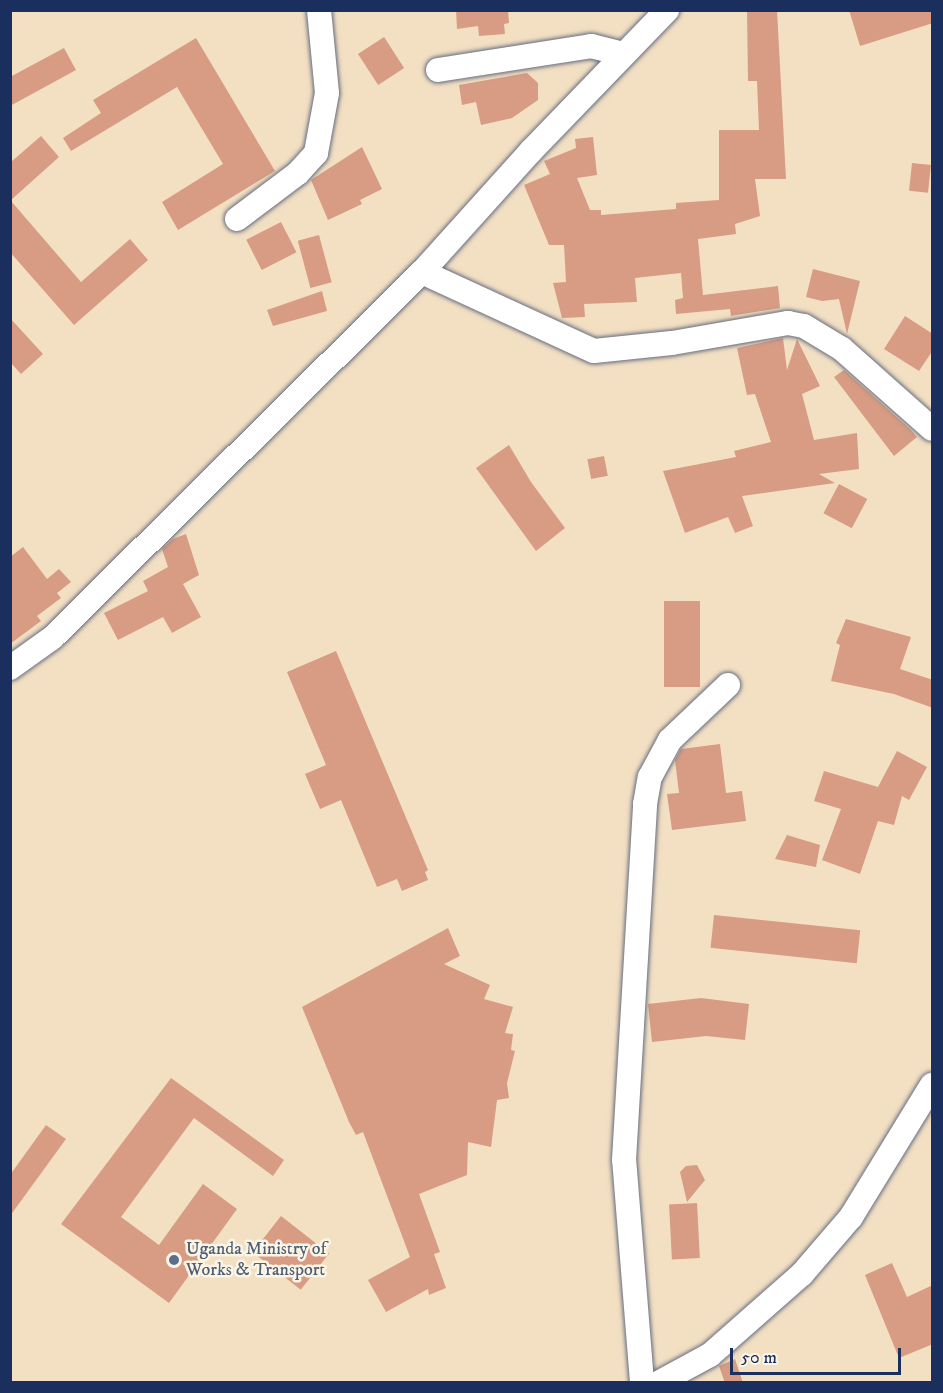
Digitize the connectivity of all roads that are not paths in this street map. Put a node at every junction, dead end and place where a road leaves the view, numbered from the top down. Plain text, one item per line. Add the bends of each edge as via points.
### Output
1 (319, 10) edge
2 (667, 10) edge
3 (624, 54) junction
4 (438, 70) dead end
5 (237, 219) dead end
6 (422, 273) junction
7 (933, 429) edge
8 (10, 668) edge
9 (728, 685) dead end
10 (933, 1085) edge
11 (642, 1383) edge
12 (660, 1383) edge

1 - 5 street via 327,93 316,153 298,173
2 - 3 street
3 - 4 street via 591,46
3 - 6 street
6 - 7 street via 594,351 672,343 788,323 804,326 842,350
6 - 8 street via 52,638
9 - 11 street via 670,740 650,777 645,804 624,1160
10 - 12 street via 851,1217 802,1274 710,1355

